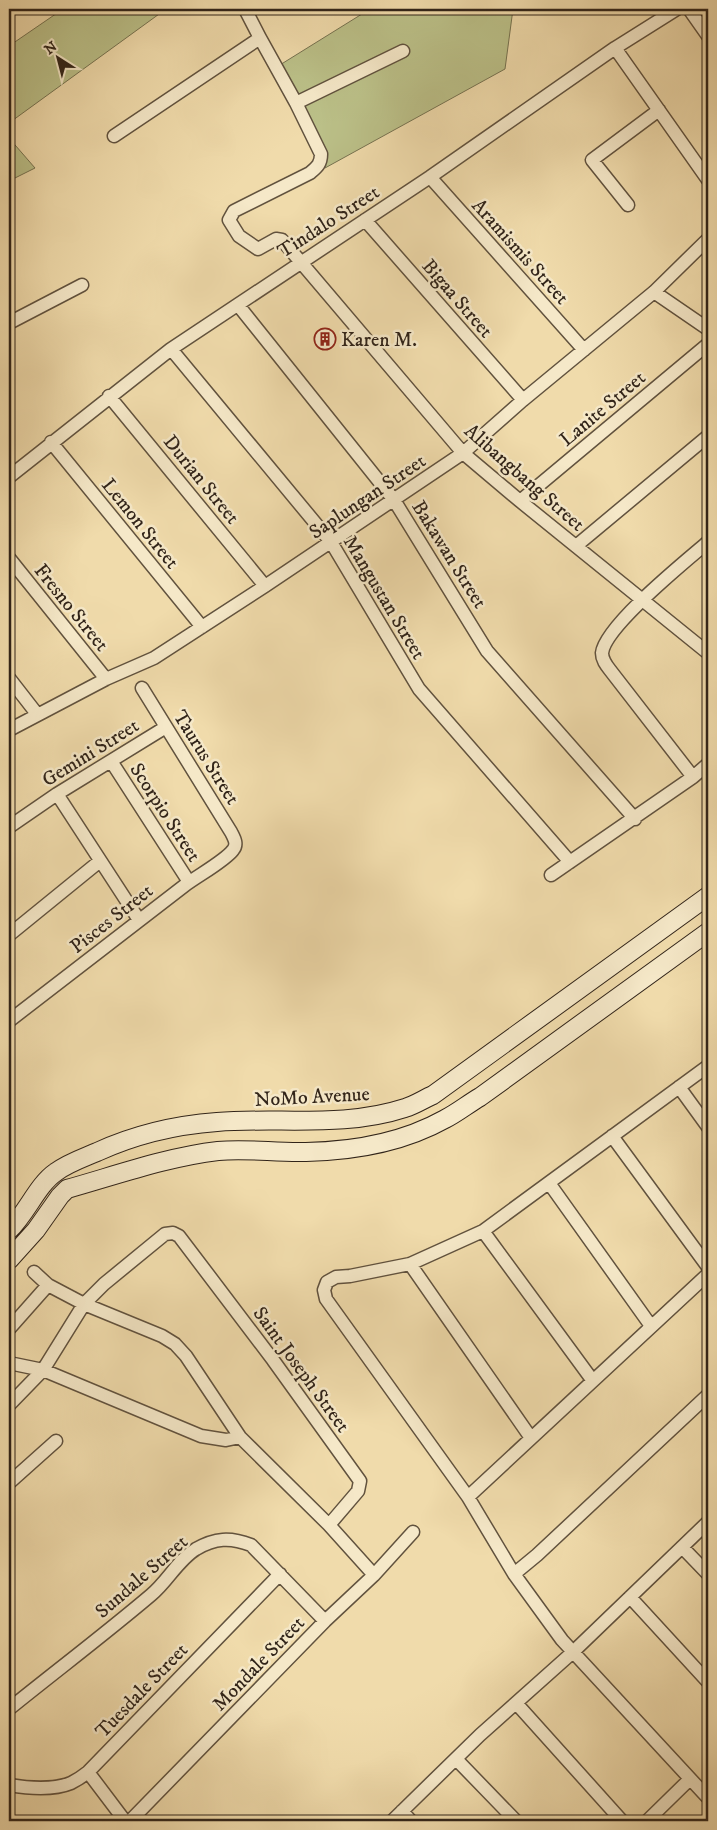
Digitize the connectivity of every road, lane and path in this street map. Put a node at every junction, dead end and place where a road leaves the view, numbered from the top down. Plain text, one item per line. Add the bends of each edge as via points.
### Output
1 (245, 9) edge
2 (677, 9) edge
3 (689, 9) edge
4 (708, 36) edge
5 (260, 38) junction
6 (615, 48) junction
7 (403, 51) dead end
8 (296, 103) junction
9 (658, 110) junction
10 (114, 136) dead end
11 (430, 177) junction
12 (708, 180) edge
13 (628, 205) dead end
14 (365, 220) junction
15 (708, 239) edge
16 (300, 262) junction
17 (82, 285) dead end
18 (654, 292) junction
19 (238, 305) junction
20 (9, 323) edge
21 (708, 329) edge
22 (708, 344) edge
23 (170, 349) junction
24 (584, 350) junction
25 (110, 396) junction
26 (523, 400) junction
27 (708, 436) edge
28 (52, 442) junction
29 (463, 453) junction
30 (9, 477) edge
31 (394, 500) junction
32 (520, 501) junction
33 (331, 542) junction
34 (708, 542) edge
35 (576, 546) junction
36 (9, 558) edge
37 (265, 586) junction
38 (642, 599) junction
39 (202, 627) junction
40 (706, 648) edge
41 (9, 678) edge
42 (106, 679) junction
43 (142, 688) dead end
44 (37, 714) junction
45 (166, 727) junction
46 (9, 730) edge
47 (112, 761) junction
48 (708, 764) edge
49 (694, 777) junction
50 (57, 794) junction
51 (635, 819) junction
52 (9, 827) edge
53 (236, 846) joint
54 (100, 861) junction
55 (570, 862) junction
56 (551, 875) dead end
57 (189, 882) junction
58 (708, 896) edge
59 (140, 920) junction
60 (708, 932) edge
61 (9, 935) edge
62 (9, 1021) edge
63 (708, 1066) edge
64 (679, 1088) junction
65 (708, 1127) edge
66 (612, 1136) junction
67 (549, 1183) junction
68 (9, 1230) edge
69 (483, 1231) junction
70 (9, 1260) edge
71 (410, 1264) junction
72 (708, 1267) edge
73 (34, 1272) dead end
74 (708, 1274) edge
75 (48, 1286) junction
76 (84, 1304) junction
77 (651, 1326) junction
78 (9, 1329) edge
79 (9, 1363) edge
80 (43, 1370) junction
81 (593, 1380) junction
82 (708, 1395) edge
83 (9, 1405) edge
84 (240, 1437) junction
85 (531, 1438) junction
86 (56, 1441) dead end
87 (9, 1483) edge
88 (468, 1497) junction
89 (708, 1522) edge
90 (329, 1525) junction
91 (413, 1532) dead end
92 (682, 1547) junction
93 (280, 1574) junction
94 (514, 1574) junction
95 (708, 1574) edge
96 (374, 1575) junction
97 (630, 1597) junction
98 (325, 1621) junction
99 (573, 1652) junction
100 (708, 1682) edge
101 (516, 1703) junction
102 (9, 1709) edge
103 (456, 1759) junction
104 (88, 1772) junction
105 (690, 1779) junction
106 (9, 1785) edge
107 (708, 1798) edge
108 (402, 1811) junction
109 (125, 1821) edge
110 (130, 1821) edge
111 (392, 1821) edge
112 (411, 1821) edge
113 (516, 1821) edge
114 (622, 1821) edge
115 (647, 1821) edge

1 - 5 street
2 - 6 street, Tindalo Street
3 - 4 street
5 - 8 street
5 - 10 street
6 - 9 street
6 - 11 street, Tindalo Street
7 - 8 street
8 - 16 street, Alibangbang Street via 321,154 318,166 234,211 230,220 239,236 258,248 276,239 282,240
9 - 12 street
9 - 13 street via 592,160
11 - 14 street, Tindalo Street
11 - 24 street, Aramismis Street
14 - 16 street, Tindalo Street
14 - 26 street, Bigaa Street
15 - 18 street, Saplungan Street
16 - 19 street, Tindalo Street
16 - 29 street, Alibangbang Street
17 - 20 street
18 - 21 street
18 - 24 street, Saplungan Street
19 - 23 street, Tindalo Street
19 - 31 street, Bakawan Street
22 - 32 street, Lanite Street
23 - 25 street, Tindalo Street
23 - 33 street, Mangustan Street
24 - 26 street, Saplungan Street
25 - 28 street, Tindalo Street
25 - 37 street, Durian Street
26 - 29 street, Saplungan Street
27 - 35 street
28 - 30 street, Tindalo Street
28 - 39 street, Lemon Street
29 - 31 street, Saplungan Street
29 - 32 street, Alibangbang Street
31 - 33 street, Saplungan Street
31 - 51 street, Bakawan Street via 487,651
32 - 35 street, Alibangbang Street
33 - 37 street, Saplungan Street
33 - 55 street, Mangustan Street via 419,690
34 - 38 street
35 - 38 street, Alibangbang Street
36 - 42 street, Fresno Street
37 - 39 street, Saplungan Street
38 - 40 street, Alibangbang Street
38 - 49 street via 609,638 602,654 604,662
39 - 42 street, Saplungan Street via 154,658
41 - 44 street
42 - 44 street, Saplungan Street
43 - 45 street, Taurus Street
44 - 46 street, Saplungan Street
45 - 47 street, Gemini Street
45 - 53 street, Taurus Street via 231,832
47 - 50 street, Gemini Street
47 - 57 street, Scorpio Street
48 - 49 street
49 - 51 street
50 - 52 street, Gemini Street
50 - 54 street
51 - 55 street
53 - 57 street, Pisces Street
54 - 59 street
54 - 61 street
55 - 56 street
57 - 59 street, Pisces Street
58 - 68 main road, NoMo Avenue via 440,1090 416,1103 369,1116 305,1122 217,1122 122,1141 56,1172 45,1181 23,1216
59 - 62 street, Pisces Street
60 - 70 main road via 445,1120 374,1146 305,1152 216,1151 67,1190
63 - 64 street
64 - 65 street
64 - 66 street
66 - 67 street
66 - 72 street
67 - 69 street
67 - 77 street
69 - 71 street
69 - 81 street
71 - 85 street
71 - 88 street via 336,1277 327,1282 324,1290 326,1299
73 - 75 street
74 - 77 street
75 - 76 street
75 - 78 street
76 - 80 street
76 - 84 street via 175,1344
76 - 90 street, Saint Joseph Street via 165,1234 179,1236 360,1481 358,1491
77 - 81 street
79 - 80 street
80 - 83 street
80 - 84 street via 201,1436 226,1440
81 - 85 street
82 - 94 street
84 - 90 street
85 - 88 street
86 - 87 street
88 - 94 street
89 - 92 street
90 - 96 street
91 - 96 street, Mondale Street
92 - 95 street
92 - 97 street
93 - 98 street, Sundale Street
93 - 102 street, Sundale Street via 250,1545 236,1539 222,1540 194,1550 153,1594
93 - 104 street, Tuesdale Street
94 - 99 street
96 - 98 street, Mondale Street
97 - 99 street
97 - 100 street
98 - 110 street, Mondale Street
99 - 101 street
99 - 105 street
101 - 103 street
101 - 114 street
103 - 108 street
103 - 113 street
104 - 106 street, Tuesdale Street via 74,1782 55,1787
104 - 109 street
105 - 107 street
105 - 115 street
108 - 111 street
108 - 112 street

